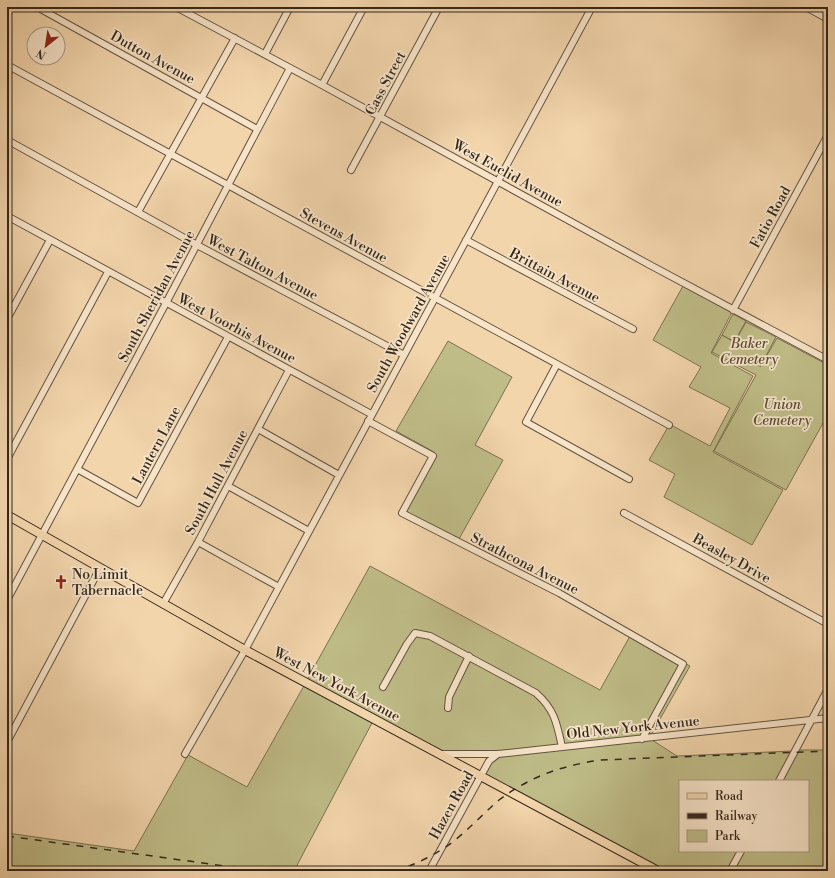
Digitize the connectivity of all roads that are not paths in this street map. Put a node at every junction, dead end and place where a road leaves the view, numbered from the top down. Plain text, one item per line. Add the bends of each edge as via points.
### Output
1 (37, 7) edge
2 (176, 7) edge
3 (290, 7) edge
4 (364, 7) edge
5 (439, 7) edge
6 (592, 7) edge
7 (806, 7) edge
8 (828, 19) edge
9 (235, 38) junction
10 (265, 54) junction
11 (7, 65) edge
12 (290, 68) junction
13 (322, 85) junction
14 (202, 98) junction
15 (380, 117) junction
16 (257, 129) junction
17 (828, 135) edge
18 (7, 140) edge
19 (170, 154) junction
20 (351, 170) dead end
21 (498, 182) junction
22 (228, 185) junction
23 (138, 212) junction
24 (7, 216) edge
25 (50, 240) junction
26 (466, 240) junction
27 (197, 245) junction
28 (108, 272) junction
29 (435, 298) junction
30 (166, 304) junction
31 (733, 310) junction
32 (7, 319) edge
33 (633, 329) dead end
34 (228, 337) junction
35 (404, 355) junction
36 (828, 360) edge
37 (557, 364) junction
38 (289, 370) junction
39 (372, 414) junction
40 (368, 421) junction
41 (669, 425) dead end
42 (258, 430) junction
43 (7, 459) edge
44 (77, 469) junction
45 (339, 475) junction
46 (629, 479) dead end
47 (228, 486) junction
48 (624, 513) dead end
49 (7, 515) edge
50 (309, 532) junction
51 (42, 535) junction
52 (198, 542) junction
53 (100, 568) junction
54 (279, 587) junction
55 (7, 600) edge
56 (163, 604) junction
57 (828, 624) edge
58 (245, 650) junction
59 (469, 656) junction
60 (383, 687) dead end
61 (828, 689) edge
62 (448, 708) dead end
63 (828, 718) edge
64 (811, 720) junction
65 (642, 739) junction
66 (7, 742) edge
67 (562, 747) junction
68 (185, 754) dead end
69 (441, 754) junction
70 (498, 754) junction
71 (481, 775) junction
72 (780, 780) edge
73 (740, 852) edge
74 (429, 871) edge
75 (658, 871) edge
76 (730, 871) edge

1 - 14 street, Dutton Avenue
2 - 9 street, West Euclid Avenue
3 - 10 street
4 - 13 street
5 - 15 street, Cass Street
6 - 21 street, South Woodward Avenue
7 - 8 street
9 - 10 street, West Euclid Avenue
9 - 14 street
10 - 12 street, West Euclid Avenue
11 - 19 street, Stevens Avenue
12 - 13 street, West Euclid Avenue
12 - 16 street, South Sheridan Avenue
13 - 15 street, West Euclid Avenue
14 - 16 street, Dutton Avenue
14 - 19 street
15 - 20 street, Cass Street
15 - 21 street, West Euclid Avenue
16 - 22 street, South Sheridan Avenue
17 - 31 street, Fatio Road
18 - 23 street, West Talton Avenue
19 - 22 street, Stevens Avenue
19 - 23 street
21 - 26 street, South Woodward Avenue
21 - 31 street, West Euclid Avenue
22 - 27 street, South Sheridan Avenue
22 - 29 street, Stevens Avenue
23 - 27 street, West Talton Avenue
24 - 25 street, West Voorhis Avenue
25 - 28 street, West Voorhis Avenue
25 - 32 street
26 - 29 street, South Woodward Avenue
26 - 33 street, Brittain Avenue
27 - 30 street, South Sheridan Avenue
27 - 35 street, West Talton Avenue
28 - 30 street, West Voorhis Avenue
28 - 43 street
29 - 35 street, South Woodward Avenue
29 - 37 street, Stevens Avenue
30 - 34 street, West Voorhis Avenue
30 - 44 street, South Sheridan Avenue
31 - 36 street, West Euclid Avenue
34 - 38 street, West Voorhis Avenue
34 - 44 street, Lantern Lane via 138,503
35 - 39 street, South Woodward Avenue
37 - 41 street, Stevens Avenue
37 - 46 street via 526,422
38 - 39 street, West Voorhis Avenue
38 - 42 street, South Hull Avenue
39 - 40 street, South Woodward Avenue
40 - 45 street, South Woodward Avenue
40 - 65 street, Strathcona Avenue via 433,456 402,513 559,593 683,664
42 - 45 street
42 - 47 street, South Hull Avenue
44 - 51 street, South Sheridan Avenue
45 - 50 street, South Woodward Avenue
47 - 50 street
47 - 52 street, South Hull Avenue
48 - 57 street, Beasley Drive
49 - 51 main road, West New York Avenue
50 - 54 street, South Woodward Avenue
51 - 53 main road, West New York Avenue
51 - 55 street, South Sheridan Avenue
52 - 54 street
52 - 56 street, South Hull Avenue
53 - 56 main road, West New York Avenue
53 - 66 street
54 - 58 street, South Woodward Avenue
56 - 58 main road, West New York Avenue
58 - 68 street, South Woodward Avenue
58 - 69 main road, West New York Avenue
59 - 60 street via 430,636 415,634
59 - 62 street via 449,697
59 - 67 street via 531,690 545,701 557,721
61 - 64 street
63 - 64 street, Old New York Avenue
64 - 65 street, Old New York Avenue
64 - 72 street
65 - 67 street, Old New York Avenue
67 - 70 street, Old New York Avenue
69 - 70 street, Old New York Avenue
69 - 71 main road, West New York Avenue
70 - 71 street, Hazen Road via 489,761
71 - 74 street, Hazen Road
71 - 75 main road, West New York Avenue
73 - 76 street

